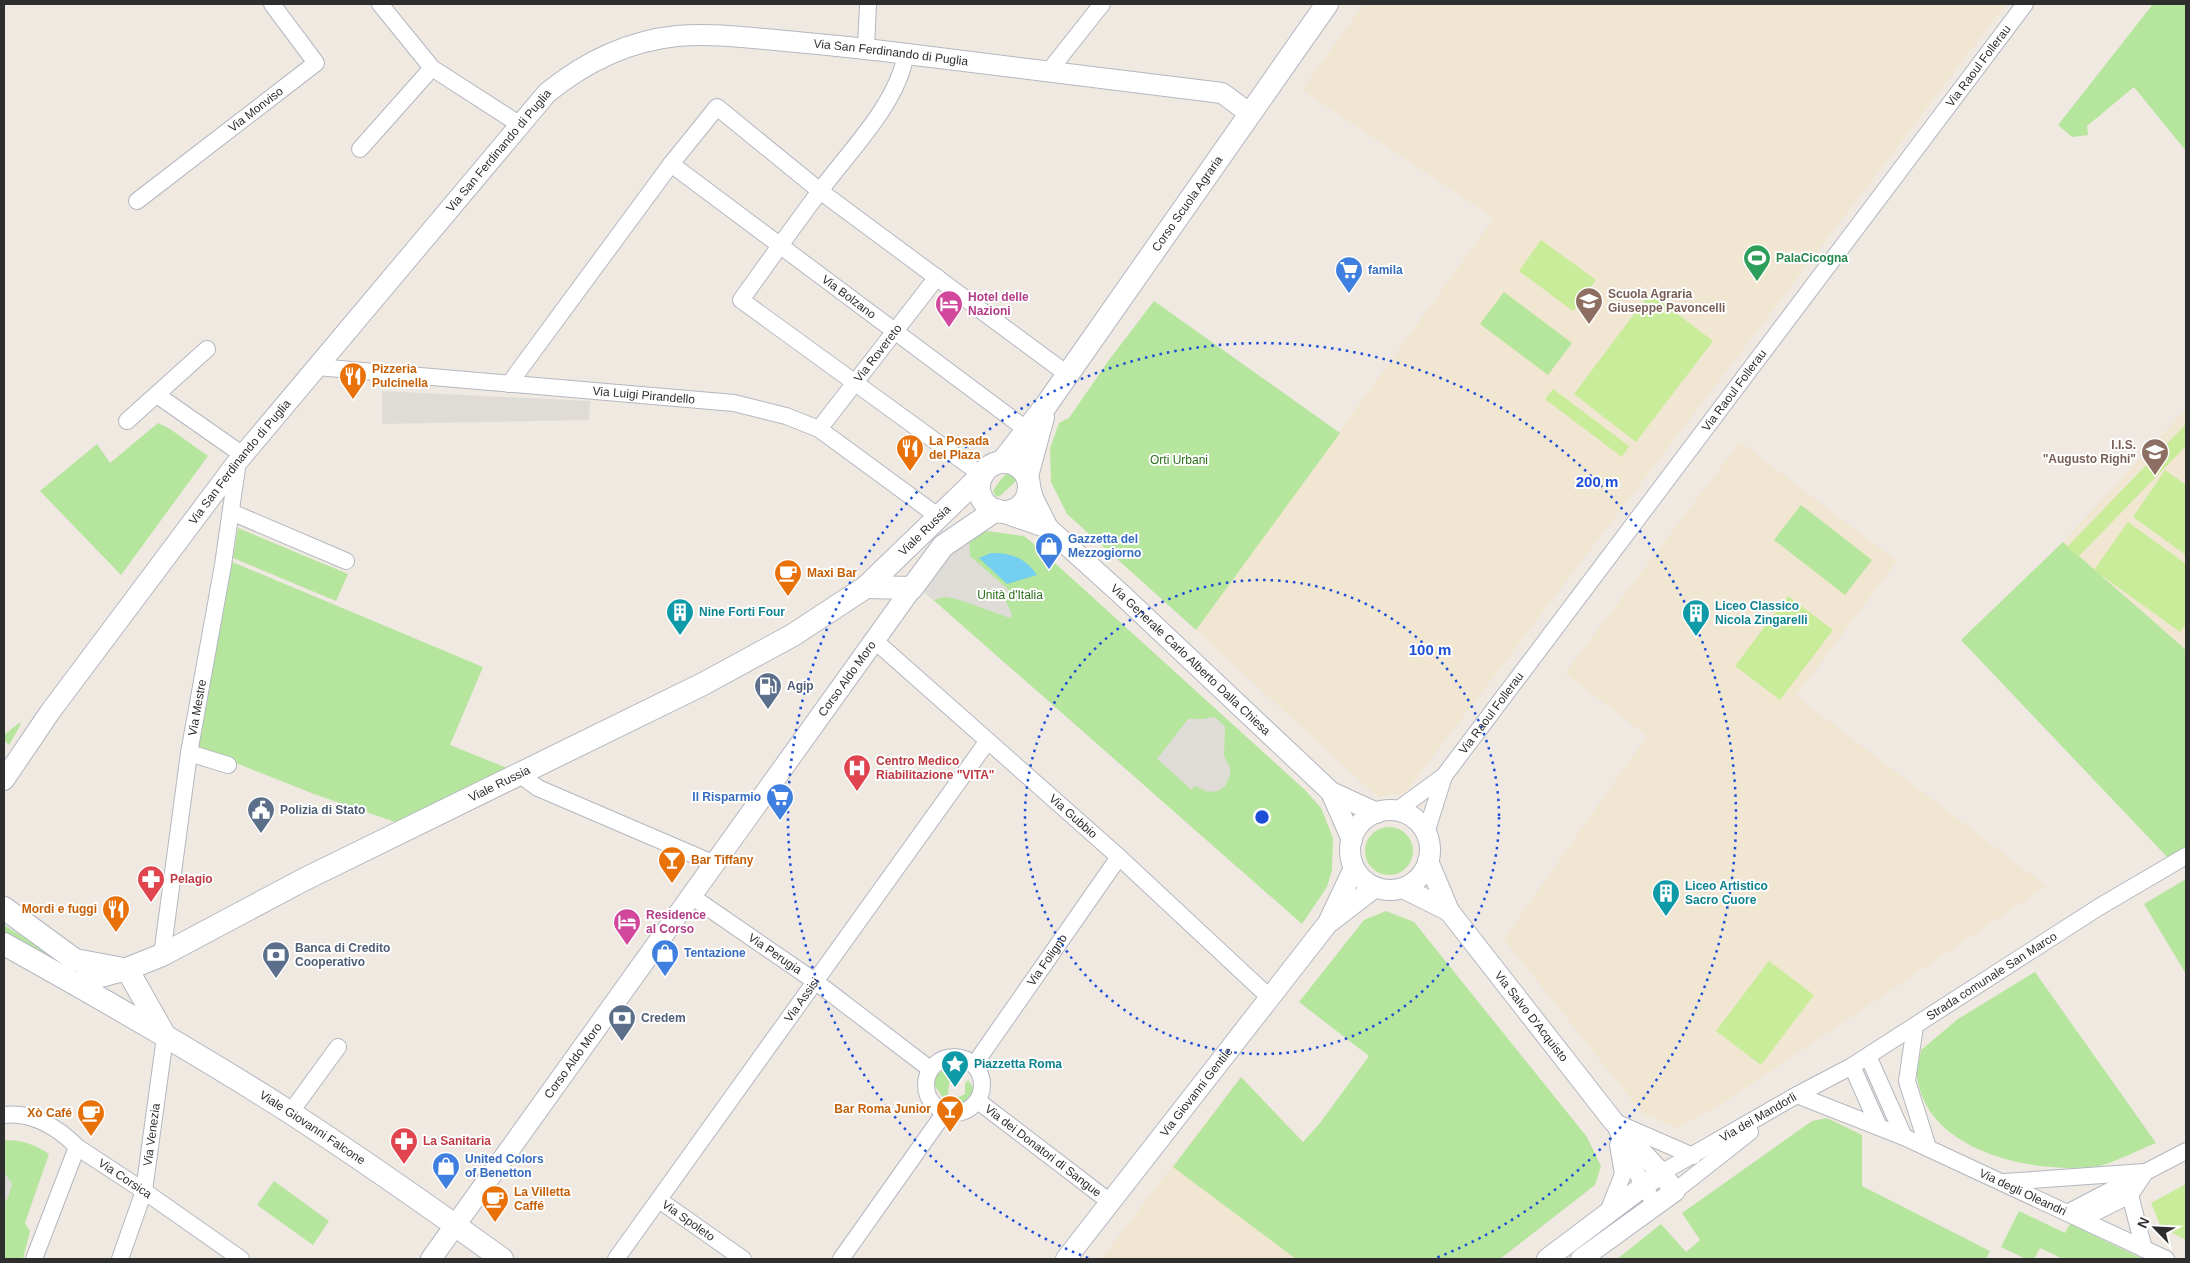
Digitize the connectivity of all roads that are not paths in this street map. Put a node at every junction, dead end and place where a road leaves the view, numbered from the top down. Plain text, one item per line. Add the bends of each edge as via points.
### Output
1 (272, 4) edge
2 (380, 4) edge
3 (868, 4) edge
4 (1102, 4) edge
5 (1327, 4) edge
6 (2025, 4) edge
7 (866, 48) junction
8 (906, 54) junction
9 (432, 68) junction
10 (1049, 72) junction
11 (1249, 112) junction
12 (519, 124) junction
13 (360, 149) dead end
14 (671, 164) junction
15 (820, 190) junction
16 (138, 201) dead end
17 (781, 246) junction
18 (937, 277) junction
19 (896, 332) junction
20 (207, 349) dead end
21 (316, 367) junction
22 (1067, 374) junction
23 (509, 384) junction
24 (855, 384) junction
25 (157, 395) junction
26 (1047, 404) junction
27 (127, 421) dead end
28 (819, 429) junction
29 (1027, 430) junction
30 (240, 458) junction
31 (1002, 462) junction
32 (977, 471) junction
33 (1026, 476) junction
34 (996, 510) junction
35 (231, 512) junction
36 (939, 518) junction
37 (1048, 528) junction
38 (346, 561) dead end
39 (866, 587) junction
40 (912, 588) junction
41 (874, 640) junction
42 (987, 742) junction
43 (189, 753) junction
44 (228, 765) dead end
45 (520, 775) junction
46 (1444, 776) junction
47 (4, 780) edge
48 (1331, 792) junction
49 (1387, 812) junction
50 (1426, 833) junction
51 (1352, 840) junction
52 (2186, 856) edge
53 (1119, 857) junction
54 (1428, 861) junction
55 (715, 864) junction
56 (1354, 868) junction
57 (1375, 887) junction
58 (1403, 888) junction
59 (691, 896) junction
60 (4, 908) edge
61 (1449, 911) junction
62 (1328, 923) junction
63 (4, 944) edge
64 (162, 954) junction
65 (127, 969) junction
66 (816, 982) junction
67 (75, 983) junction
68 (1269, 997) junction
69 (1915, 1026) junction
70 (165, 1037) junction
71 (338, 1048) dead end
72 (1868, 1056) junction
73 (974, 1065) junction
74 (1852, 1066) junction
75 (930, 1069) junction
76 (1797, 1095) junction
77 (978, 1101) junction
78 (290, 1112) junction
79 (945, 1112) junction
80 (4, 1115) edge
81 (1613, 1121) junction
82 (1879, 1126) junction
83 (1904, 1137) junction
84 (77, 1147) junction
85 (1928, 1148) junction
86 (2186, 1152) edge
87 (1693, 1156) junction
88 (2145, 1172) junction
89 (1662, 1173) junction
90 (2002, 1182) junction
91 (1643, 1186) junction
92 (144, 1191) junction
93 (1675, 1191) junction
94 (2130, 1195) junction
95 (659, 1200) junction
96 (1110, 1202) junction
97 (1656, 1205) junction
98 (1608, 1212) junction
99 (2074, 1216) junction
100 (456, 1226) junction
101 (2144, 1249) junction
102 (34, 1259) edge
103 (120, 1259) edge
104 (241, 1259) edge
105 (432, 1259) edge
106 (502, 1259) edge
107 (616, 1259) edge
108 (743, 1259) edge
109 (841, 1259) edge
110 (1066, 1259) edge
111 (1547, 1259) edge
112 (1580, 1259) edge
113 (2166, 1259) edge

1 - 16 street, Via Monviso via 316,63
2 - 9 street
3 - 7 street
4 - 10 street
5 - 11 main road, Corso Scuola Agraria
6 - 46 street, Via Raoul Follerau
7 - 8 street, Via San Ferdinando di Puglia
7 - 12 street, Via San Ferdinando di Puglia via 714,35 676,36 635,44 618,49 572,73
8 - 10 street, Via San Ferdinando di Puglia
8 - 15 street via 904,67 882,110
9 - 12 street
9 - 13 street
10 - 11 street, Via San Ferdinando di Puglia via 1222,94
11 - 22 main road, Corso Scuola Agraria
12 - 21 street, Via San Ferdinando di Puglia via 495,157
14 - 15 street via 716,107
14 - 17 street, Via Bolzano
14 - 23 street
15 - 17 street
15 - 18 street
17 - 19 street, Via Bolzano
17 - 24 street via 741,300
18 - 19 street, Via Rovereto
18 - 22 street
19 - 24 street, Via Rovereto
19 - 29 street, Via Bolzano
20 - 25 street
21 - 23 street, Via Luigi Pirandello
21 - 30 street, Via San Ferdinando di Puglia
22 - 26 main road, Corso Scuola Agraria
23 - 28 street, Via Luigi Pirandello via 734,404 786,416
24 - 28 street, Via Rovereto
24 - 32 street
25 - 27 street
25 - 30 street
26 - 29 main road, Corso Scuola Agraria
26 - 33 main road, Corso Scuola Agraria
28 - 36 street, Via Luigi Pirandello
29 - 31 main road, Corso Scuola Agraria
30 - 35 street, Via Mestre
30 - 47 street, Via San Ferdinando di Puglia via 50,712
31 - 32 main road, Viale Russia
31 - 33 main road via 1017,465
32 - 34 main road via 984,502
32 - 36 main road, Viale Russia
33 - 34 main road, Corso Scuola Agraria via 1029,484 1025,500 1012,510
33 - 37 street
34 - 37 street
34 - 40 main road, Corso Aldo Moro via 943,546
35 - 38 street
35 - 43 street, Via Mestre
36 - 39 main road, Viale Russia
37 - 48 street, Via Generale Carlo Alberto Dalla Chiesa
39 - 40 main road
39 - 45 main road, Viale Russia via 793,635 703,684
40 - 41 street, Corso Aldo Moro
41 - 42 street, Via Gubbio
41 - 55 street, Corso Aldo Moro
42 - 53 street, Via Gubbio
42 - 66 street, Via Assisi
43 - 44 street
43 - 64 street, Via Mestre
45 - 55 street via 538,788
45 - 64 main road, Viale Russia via 303,880
46 - 49 street, Via Raoul Follerau
46 - 50 street, Via Raoul Follerau
48 - 49 street, Via Generale Carlo Alberto Dalla Chiesa
48 - 51 street, Via Generale Carlo Alberto Dalla Chiesa
49 - 50 street via 1414,818
49 - 51 street via 1361,823
50 - 54 street
51 - 56 street via 1350,849
52 - 69 street, Strada comunale San Marco via 2099,907
53 - 68 street, Via Gubbio
53 - 73 street, Via Foligno
54 - 58 street via 1419,878
54 - 61 street, Via Salvo D'Acquisto
55 - 59 street, Corso Aldo Moro
56 - 57 street
56 - 62 street, Via Giovanni Gentile
57 - 58 street via 1384,890
57 - 62 street, Via Giovanni Gentile
58 - 61 street, Via Salvo D'Acquisto
59 - 66 street, Via Perugia
59 - 100 street, Corso Aldo Moro
60 - 65 main road via 75,960
61 - 81 street, Via Salvo D'Acquisto
62 - 68 street, Via Giovanni Gentile
63 - 67 main road, Viale Giovanni Falcone
64 - 65 main road, Viale Russia
65 - 67 main road
65 - 70 main road, Viale Giovanni Falcone
66 - 75 street, Via Perugia
66 - 95 street, Via Assisi
67 - 70 main road, Viale Giovanni Falcone
68 - 96 street, Via Giovanni Gentile
69 - 72 street, Strada comunale San Marco
69 - 85 street via 1906,1081
70 - 78 main road, Viale Giovanni Falcone
70 - 92 street, Via Venezia
71 - 78 street
72 - 74 street, Strada comunale San Marco
72 - 83 street
73 - 75 street via 967,1059 951,1056 943,1058
73 - 77 street via 982,1082
74 - 76 street, Strada comunale San Marco
74 - 82 street
75 - 79 street via 925,1086 927,1094 931,1102
76 - 82 street, Via degli Oleandri
76 - 87 street, Via dei Mandorli
76 - 93 street, Via dei Mandorli
77 - 79 street via 963,1112
77 - 96 street, Via dei Donatori di Sangue
78 - 100 main road, Viale Giovanni Falcone
79 - 109 street
80 - 84 street, Via Corsica via 38,1119 69,1138
81 - 87 street
81 - 89 street, Via Salvo D'Acquisto
81 - 91 street, Via Salvo D'Acquisto
81 - 98 street via 1623,1174
82 - 83 street, Via degli Oleandri
83 - 85 street, Via degli Oleandri
84 - 92 street, Via Corsica
84 - 102 street
85 - 90 street, Via degli Oleandri
86 - 88 street
87 - 89 street, Via dei Mandorli
88 - 90 street
88 - 94 street
88 - 99 street
89 - 91 street, Via dei Mandorli
89 - 93 street, Via Salvo D'Acquisto
90 - 99 street, Via degli Oleandri
91 - 97 street, Via Salvo D'Acquisto
91 - 98 street, Via dei Mandorli
92 - 103 street, Via Venezia
92 - 104 street, Via Corsica
93 - 97 street, Via dei Mandorli
94 - 99 street
94 - 101 street
95 - 107 street, Via Assisi
95 - 108 street, Via Spoleto
96 - 110 street, Via Giovanni Gentile
97 - 112 street, Via dei Mandorli
98 - 111 street, Via dei Mandorli
99 - 101 street, Via degli Oleandri
100 - 105 street, Corso Aldo Moro
100 - 106 main road, Viale Giovanni Falcone
101 - 113 street, Via degli Oleandri

